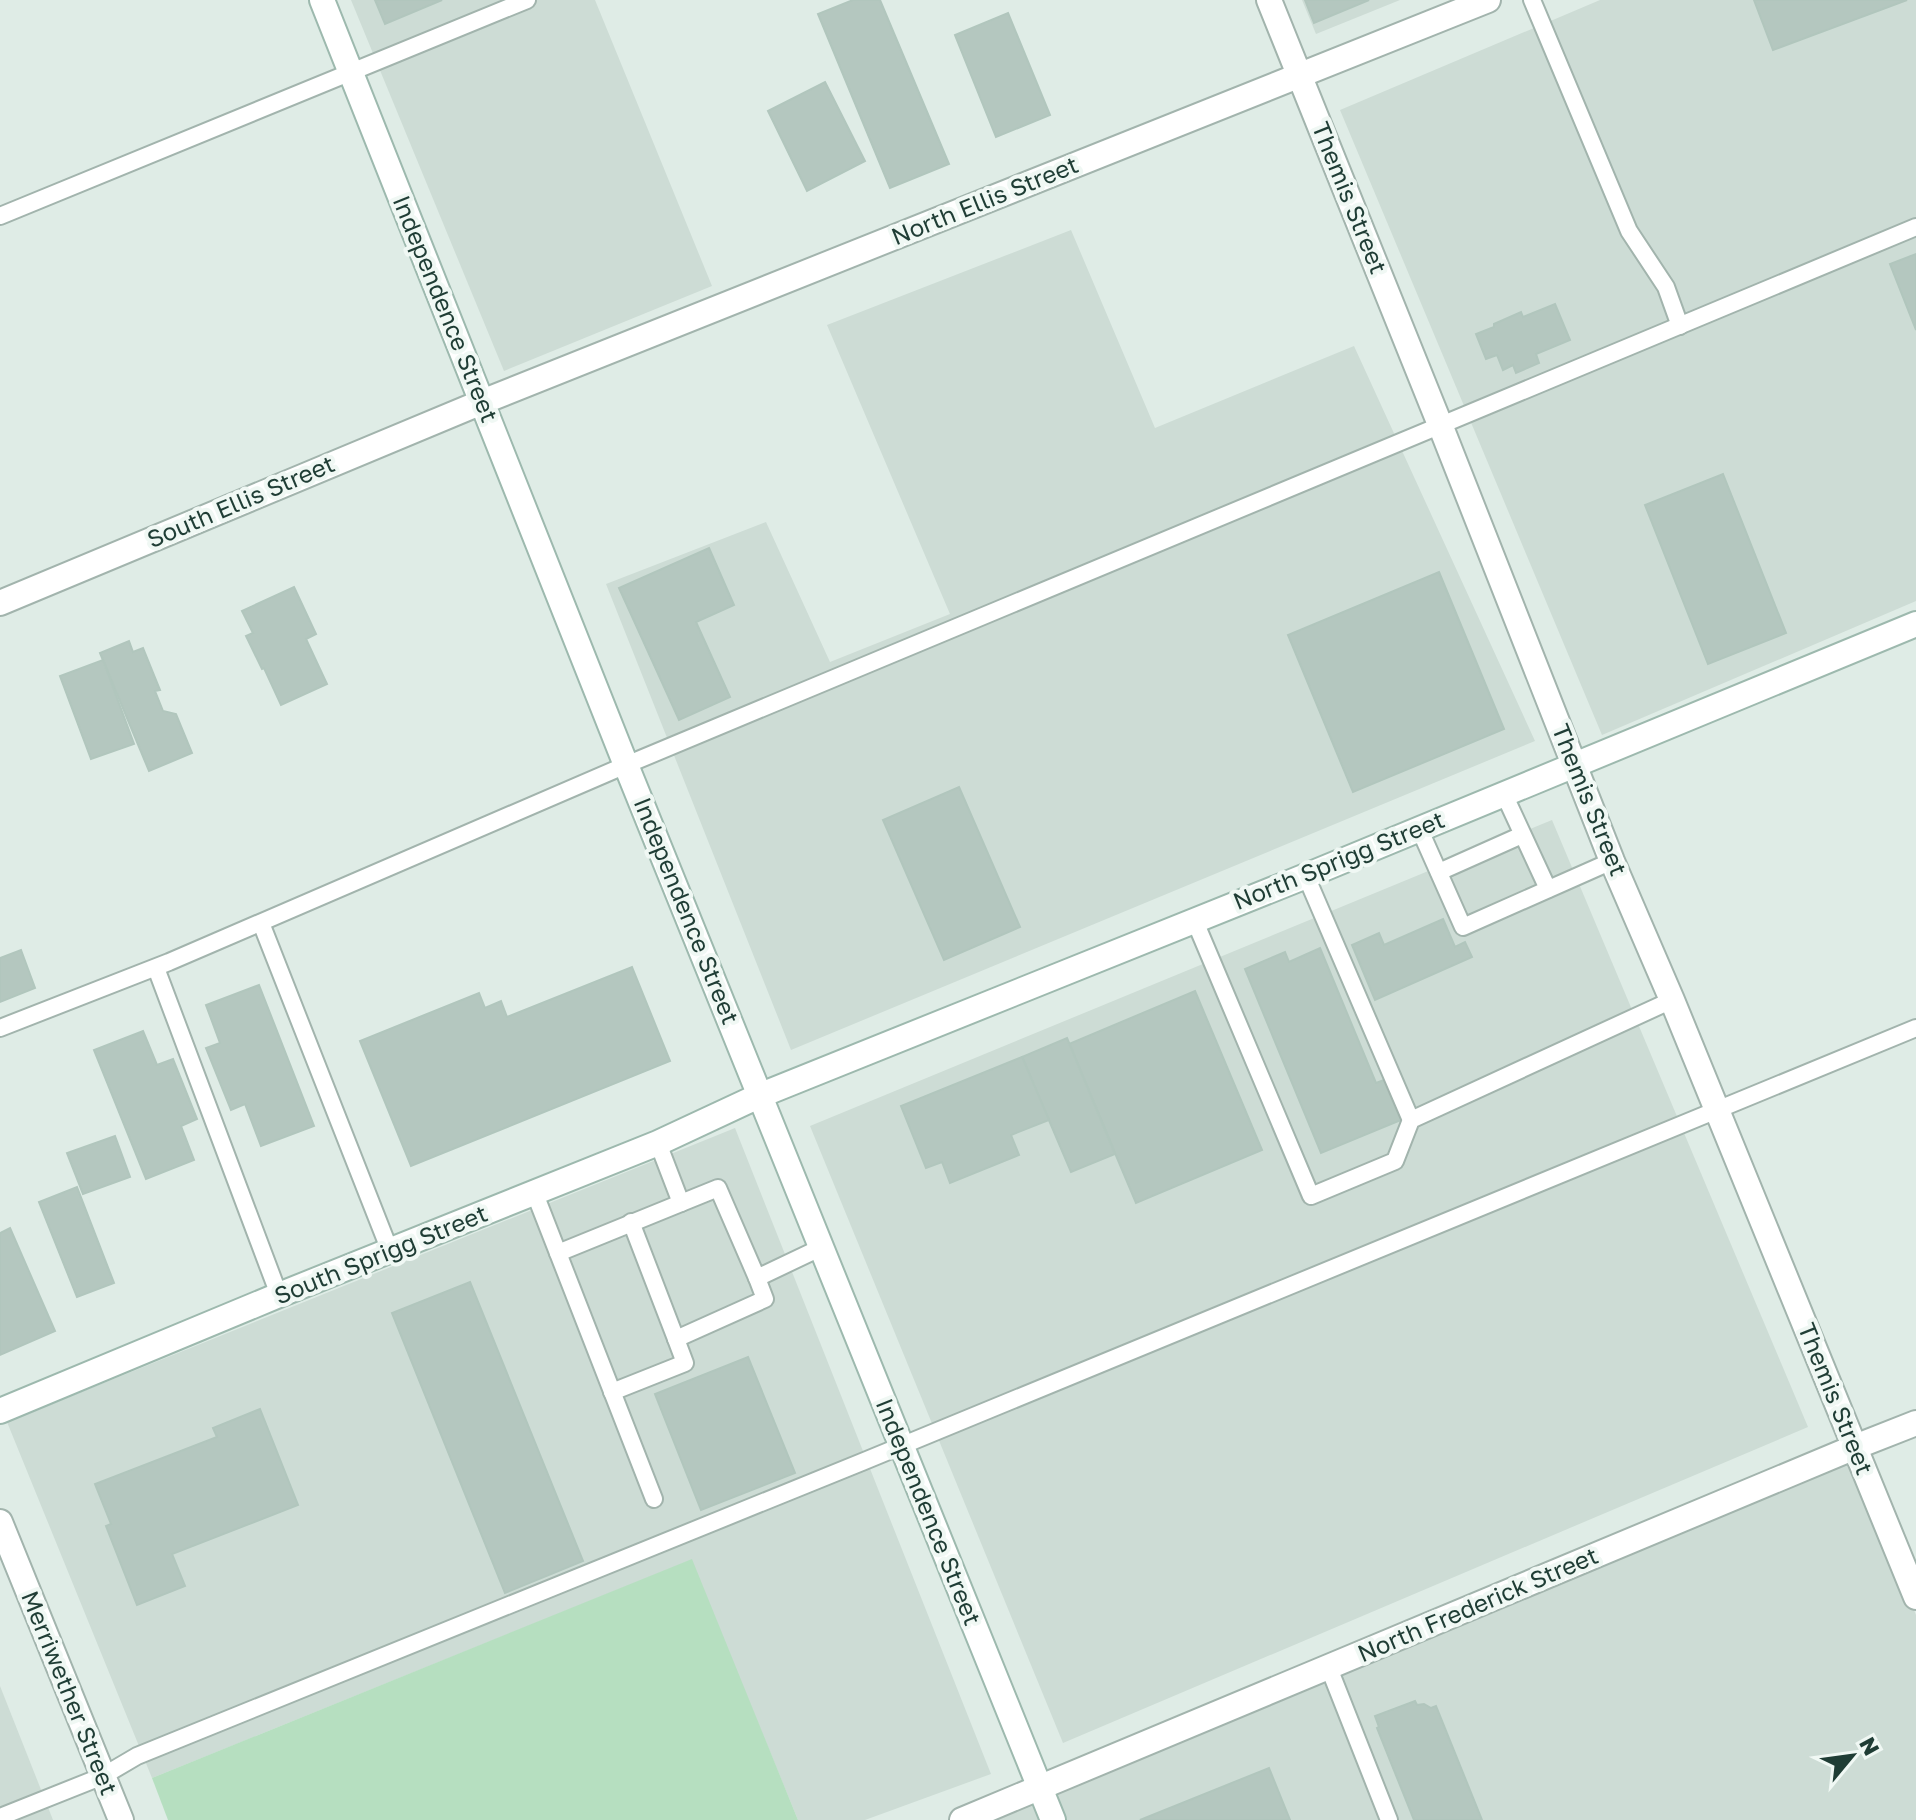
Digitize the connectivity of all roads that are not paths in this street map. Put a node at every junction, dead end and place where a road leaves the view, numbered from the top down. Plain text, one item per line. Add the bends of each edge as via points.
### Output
1 (322, 0) edge
2 (527, 0) edge
3 (1269, 0) edge
4 (1532, 0) edge
5 (1484, 1) edge
6 (351, 71) junction
7 (1300, 76) junction
8 (0, 216) edge
9 (1916, 227) edge
10 (1680, 326) junction
11 (482, 402) junction
12 (1441, 427) junction
13 (0, 603) edge
14 (1916, 624) edge
15 (626, 765) junction
16 (1575, 765) junction
17 (1504, 794) junction
18 (1419, 828) junction
19 (1522, 835) junction
20 (1612, 861) junction
21 (1439, 872) junction
22 (1306, 876) junction
23 (1548, 889) junction
24 (1194, 919) junction
25 (261, 923) junction
26 (156, 968) junction
27 (1672, 1000) junction
28 (0, 1028) edge
29 (1916, 1028) edge
30 (761, 1095) junction
31 (1717, 1111) junction
32 (1411, 1120) junction
33 (658, 1143) junction
34 (535, 1194) junction
35 (681, 1203) junction
36 (631, 1222) junction
37 (820, 1248) junction
38 (390, 1251) junction
39 (558, 1253) junction
40 (757, 1278) junction
41 (279, 1295) junction
42 (676, 1339) junction
43 (612, 1392) junction
44 (0, 1411) edge
45 (1916, 1423) edge
46 (901, 1446) junction
47 (1855, 1447) junction
48 (654, 1499) dead end
49 (0, 1522) edge
50 (1916, 1597) edge
51 (1329, 1668) junction
52 (103, 1776) junction
53 (1040, 1789) junction
54 (0, 1817) edge
55 (121, 1820) edge
56 (962, 1820) edge
57 (1053, 1820) edge
58 (1389, 1820) edge

1 - 6 street, Independence Street
2 - 6 lane
3 - 7 street, Themis Street
4 - 10 lane via 1629,231 1666,287
5 - 7 street, North Ellis Street
6 - 8 lane
6 - 11 street, Independence Street
7 - 11 street, North Ellis Street
7 - 12 street, Themis Street
9 - 10 lane
10 - 12 lane
11 - 13 street, South Ellis Street
11 - 15 street, Independence Street
12 - 15 lane
12 - 16 street, Themis Street
14 - 16 street, North Sprigg Street
15 - 25 lane
15 - 30 street, Independence Street
16 - 17 street, North Sprigg Street
16 - 20 street, Themis Street
17 - 18 street, North Sprigg Street
17 - 19 lane
18 - 21 lane
18 - 22 street, North Sprigg Street
19 - 21 lane
19 - 23 lane
20 - 23 lane
20 - 27 street, Themis Street
21 - 23 lane via 1463,927
22 - 24 street, North Sprigg Street
22 - 32 lane
24 - 30 street, North Sprigg Street
24 - 32 lane via 1311,1196 1395,1161
25 - 26 lane
25 - 38 lane
26 - 28 lane
26 - 41 lane
27 - 31 street, Themis Street
27 - 32 lane
29 - 31 lane
30 - 33 street, South Sprigg Street
30 - 37 street, Independence Street
31 - 46 lane
31 - 47 street, Themis Street
33 - 34 street, South Sprigg Street
33 - 35 lane
34 - 38 street, South Sprigg Street
34 - 39 lane
35 - 36 lane
35 - 40 lane via 718,1188
36 - 39 lane
36 - 42 lane
37 - 40 lane
37 - 46 street, Independence Street
38 - 41 street, South Sprigg Street
39 - 43 lane
40 - 42 lane via 765,1299
41 - 44 street, South Sprigg Street
42 - 43 lane via 685,1363
43 - 48 lane
45 - 47 street, North Frederick Street
46 - 52 lane via 137,1756
46 - 53 street, Independence Street
47 - 50 street, Themis Street
47 - 51 street, North Frederick Street
49 - 52 street, Merriwether Street
51 - 53 street, North Frederick Street
51 - 58 lane
52 - 54 lane
52 - 55 street, Merriwether Street
53 - 56 street, North Frederick Street
53 - 57 street, Independence Street

